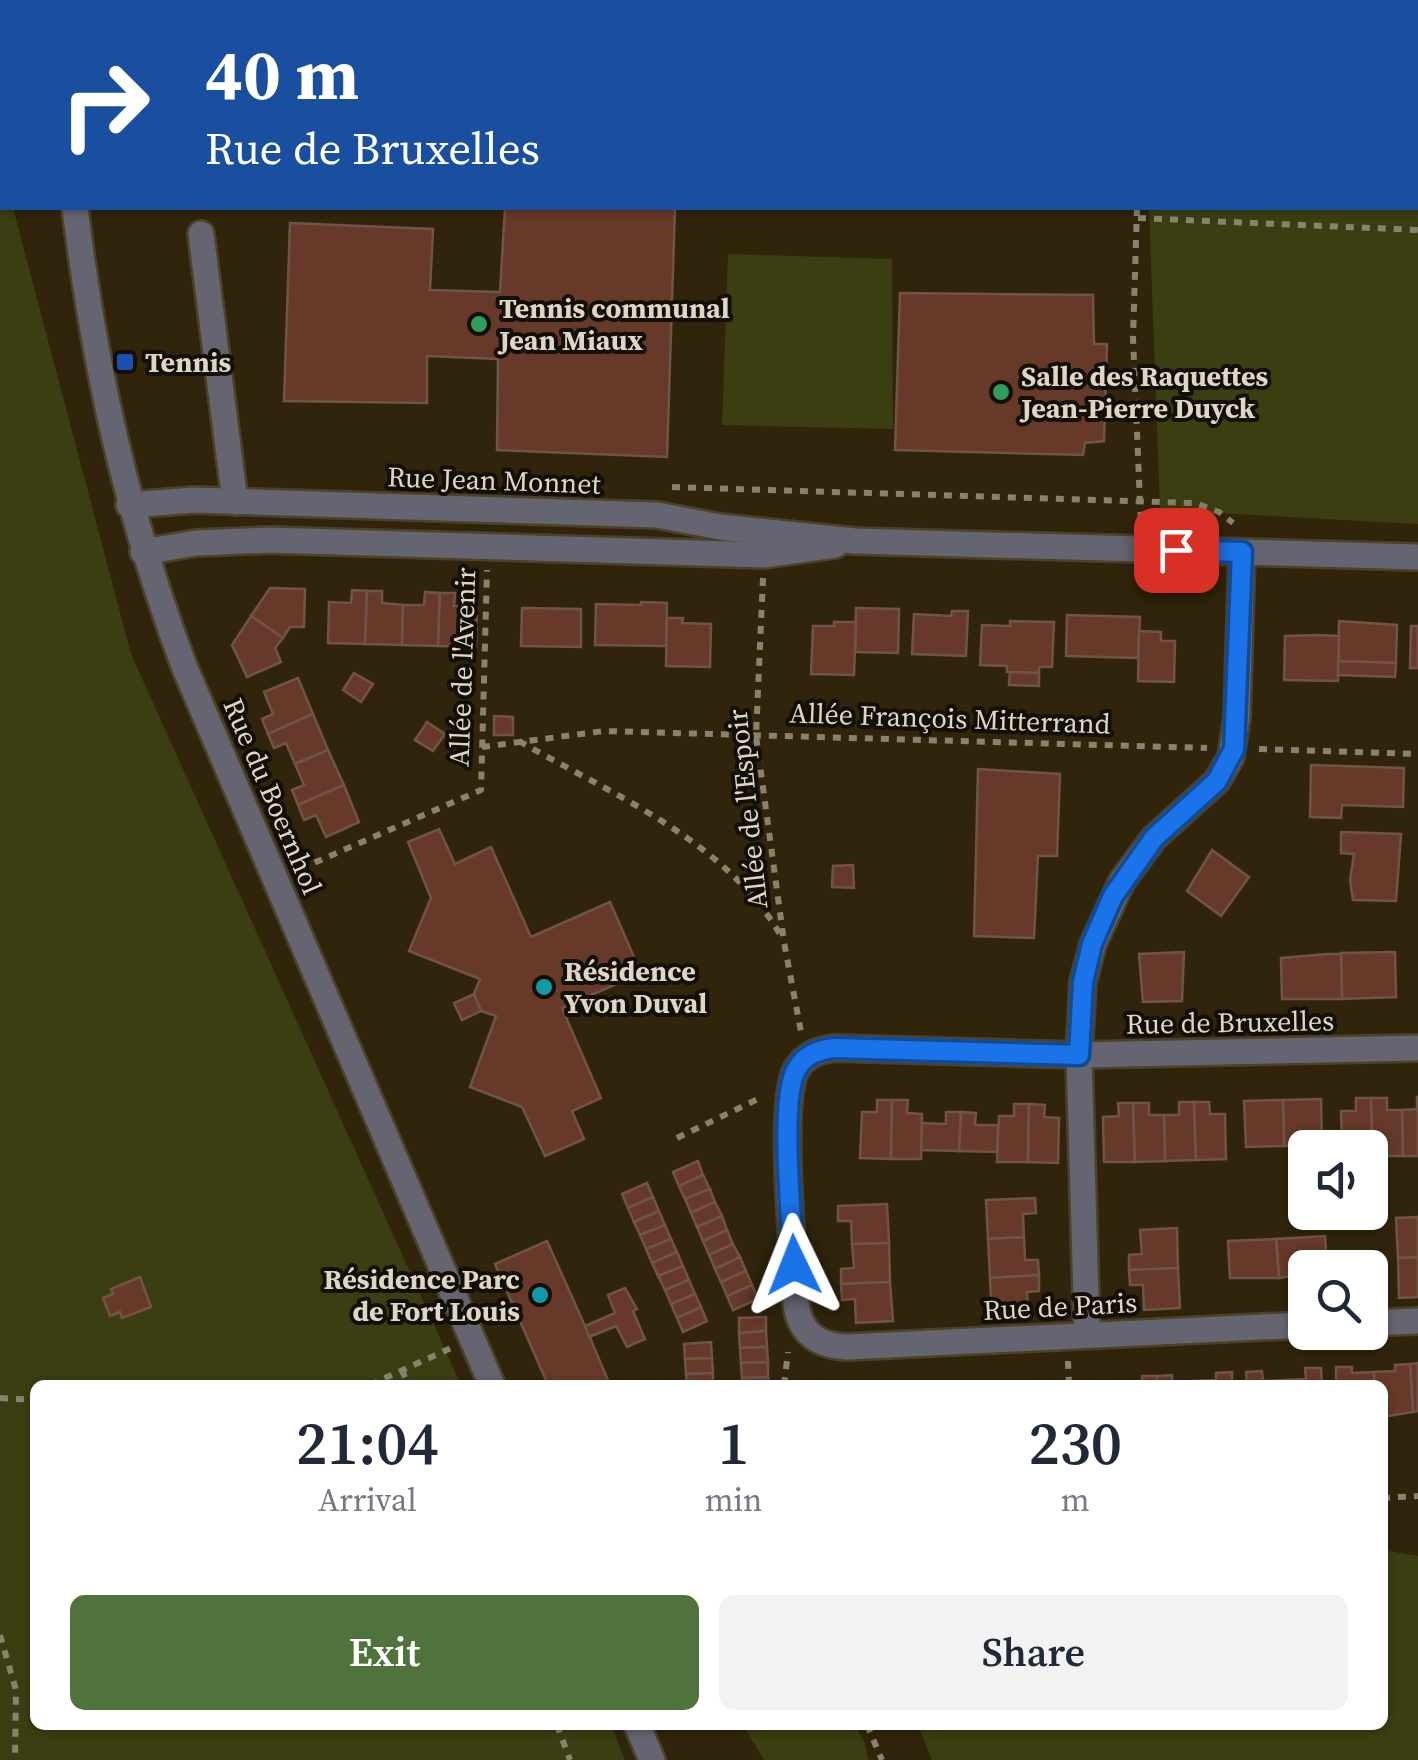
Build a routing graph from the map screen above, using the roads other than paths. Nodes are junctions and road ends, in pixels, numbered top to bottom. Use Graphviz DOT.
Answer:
graph roads {
  1 [pos="75,210"];
  2 [pos="200,234"];
  3 [pos="235,502"];
  4 [pos="129,505"];
  5 [pos="855,541"];
  6 [pos="144,552"];
  7 [pos="1242,552"];
  8 [pos="1418,557"];
  9 [pos="1418,1048"];
  10 [pos="1079,1055"];
  11 [pos="1418,1321"];
  12 [pos="1388,1322"];
  13 [pos="1288,1326"];
  14 [pos="1087,1333"];
  15 [pos="818,1342"];
  16 [pos="490,1380"];
  17 [pos="639,1730"];
  18 [pos="652,1760"];
  1 -- 4 [label="street, Rue du Boernhol"];
  2 -- 3 [label="street"];
  3 -- 4 [label="street, Rue Jean Monnet"];
  3 -- 5 [label="street, Rue Jean Monnet"];
  4 -- 6 [label="street, Rue du Boernhol"];
  5 -- 6 [label="street, Rue Jean Monnet"];
  5 -- 7 [label="street, Rue Jean Monnet"];
  6 -- 16 [label="street, Rue du Boernhol"];
  7 -- 8 [label="street, Rue Jean Monnet"];
  7 -- 10 [label="street"];
  9 -- 10 [label="street, Rue de Bruxelles"];
  10 -- 14 [label="street"];
  10 -- 15 [label="street, Rue de Bruxelles"];
  11 -- 12 [label="street"];
  13 -- 14 [label="street, Rue de Paris"];
  14 -- 15 [label="street, Rue de Paris"];
  17 -- 18 [label="street"];
}
